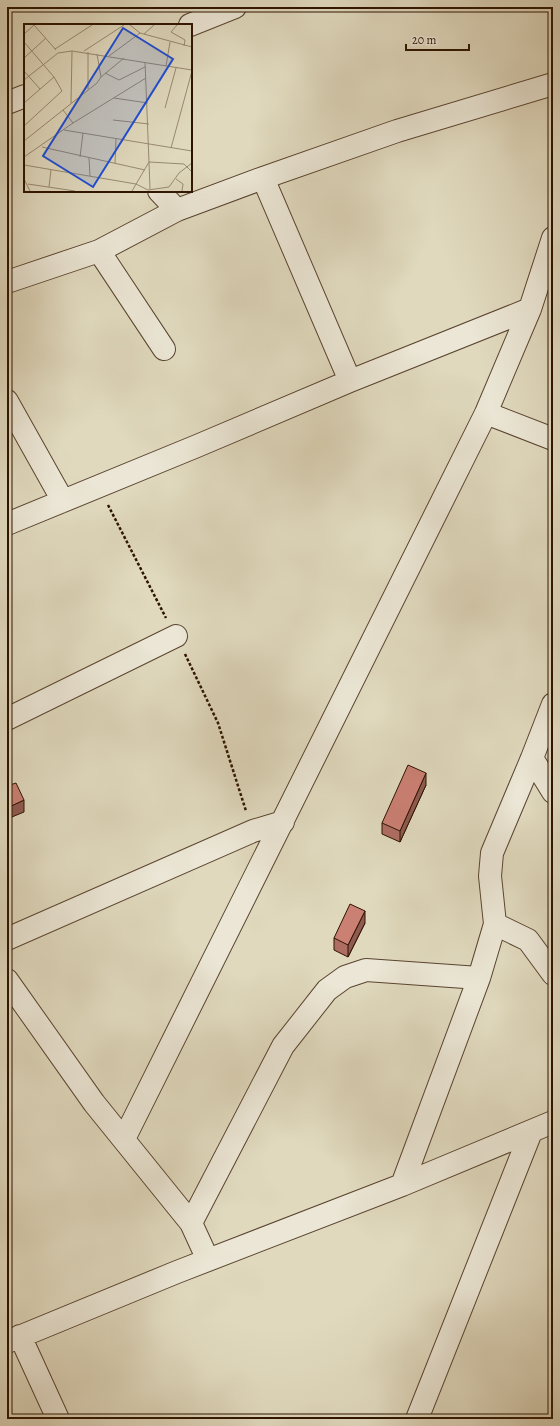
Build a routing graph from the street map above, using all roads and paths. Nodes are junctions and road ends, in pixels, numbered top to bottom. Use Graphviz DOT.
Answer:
graph roads {
  1 [pos="235,7"];
  2 [pos="192,24"];
  3 [pos="553,84"];
  4 [pos="24,96"];
  5 [pos="7,104"];
  6 [pos="264,178"];
  7 [pos="161,192"];
  8 [pos="177,210"];
  9 [pos="553,238"];
  10 [pos="99,251"];
  11 [pos="7,282"];
  12 [pos="530,308"];
  13 [pos="164,348"];
  14 [pos="350,381"];
  15 [pos="7,402"];
  16 [pos="486,412"];
  17 [pos="553,439"];
  18 [pos="63,501"];
  19 [pos="7,524"];
  20 [pos="176,636"];
  21 [pos="553,704"];
  22 [pos="7,719"];
  23 [pos="532,758"];
  24 [pos="553,792"];
  25 [pos="283,822"];
  26 [pos="494,924"];
  27 [pos="7,939"];
  28 [pos="553,974"];
  29 [pos="479,978"];
  30 [pos="7,980"];
  31 [pos="553,1122"];
  32 [pos="531,1132"];
  33 [pos="124,1139"];
  34 [pos="402,1185"];
  35 [pos="191,1223"];
  36 [pos="208,1260"];
  37 [pos="13,1339"];
  38 [pos="58,1419"];
  39 [pos="417,1419"];
  1 -- 2 [label="street"];
  3 -- 6 [label="street"];
  4 -- 5 [label="street"];
  6 -- 8 [label="street"];
  6 -- 14 [label="street"];
  7 -- 8 [label="street"];
  8 -- 10 [label="street"];
  9 -- 12 [label="street"];
  10 -- 11 [label="street"];
  10 -- 13 [label="street"];
  12 -- 14 [label="street"];
  12 -- 16 [label="street"];
  14 -- 18 [label="street"];
  15 -- 18 [label="street"];
  16 -- 17 [label="street"];
  16 -- 25 [label="street"];
  18 -- 19 [label="street"];
  20 -- 22 [label="street"];
  21 -- 23 [label="street"];
  23 -- 24 [label="street"];
  23 -- 26 [label="street"];
  25 -- 27 [label="street"];
  25 -- 33 [label="street"];
  26 -- 28 [label="street"];
  26 -- 29 [label="street"];
  29 -- 34 [label="street"];
  29 -- 35 [label="street"];
  30 -- 33 [label="street"];
  31 -- 32 [label="street"];
  32 -- 34 [label="street"];
  32 -- 39 [label="street"];
  33 -- 35 [label="street"];
  34 -- 36 [label="street"];
  35 -- 36 [label="street"];
  36 -- 37 [label="street"];
  37 -- 38 [label="street"];
}
